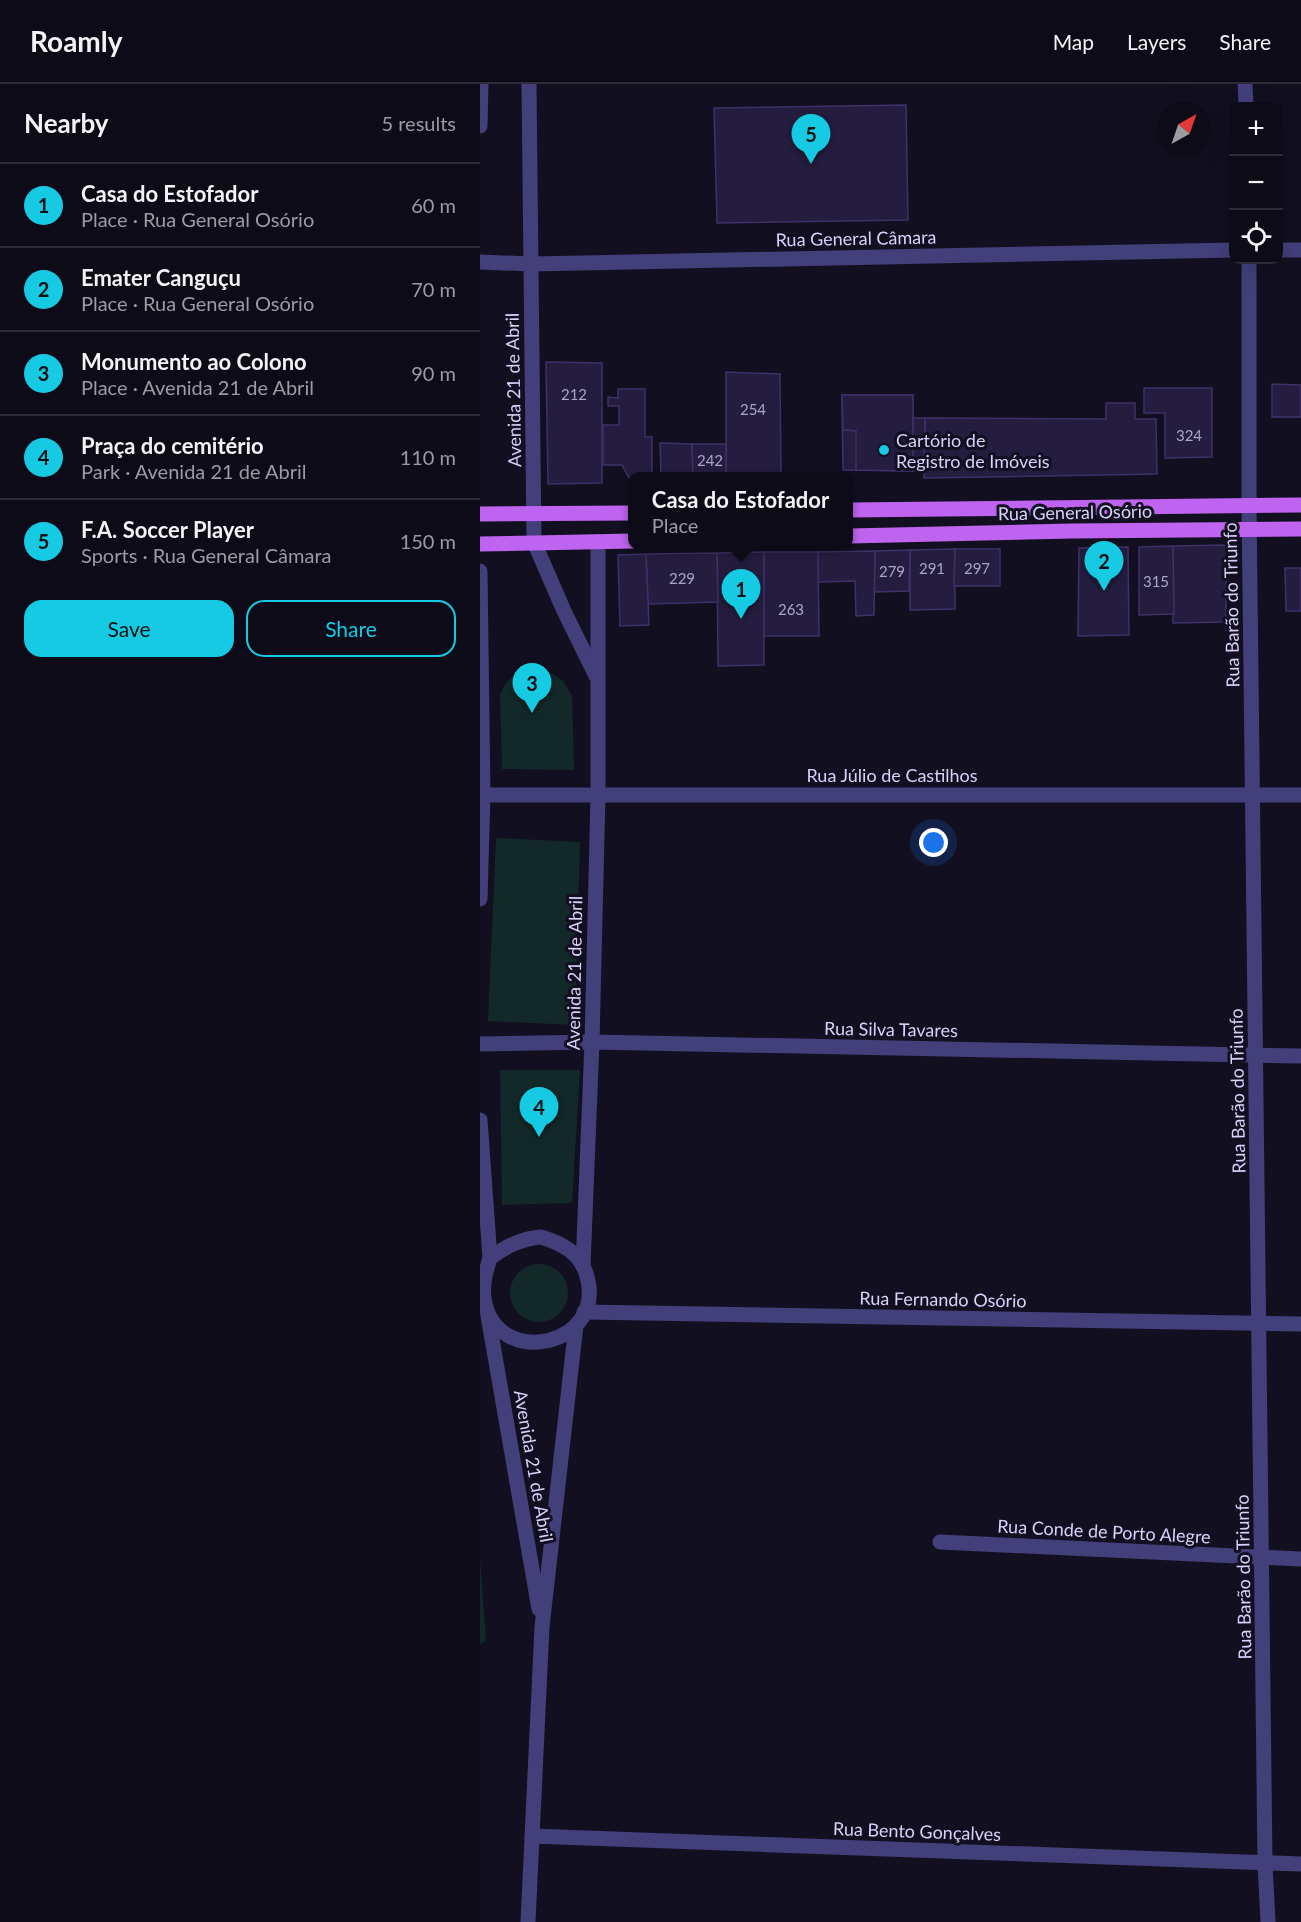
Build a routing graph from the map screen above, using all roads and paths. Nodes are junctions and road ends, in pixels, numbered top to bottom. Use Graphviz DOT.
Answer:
graph roads {
  1 [pos="481,84"];
  2 [pos="529,84"];
  3 [pos="1245,84"];
  4 [pos="1246,102"];
  5 [pos="480,126"];
  6 [pos="1229,250"];
  7 [pos="1283,250"];
  8 [pos="1301,250"];
  9 [pos="480,262"];
  10 [pos="531,264"];
  11 [pos="1249,264"];
  12 [pos="1249,505"];
  13 [pos="1301,505"];
  14 [pos="853,510"];
  15 [pos="628,513"];
  16 [pos="480,514"];
  17 [pos="534,514"];
  18 [pos="1250,529"];
  19 [pos="1301,529"];
  20 [pos="853,536"];
  21 [pos="628,541"];
  22 [pos="534,542"];
  23 [pos="598,542"];
  24 [pos="480,544"];
  25 [pos="480,571"];
  26 [pos="598,681"];
  27 [pos="483,795"];
  28 [pos="598,795"];
  29 [pos="1254,795"];
  30 [pos="1301,795"];
  31 [pos="480,899"];
  32 [pos="592,1042"];
  33 [pos="480,1044"];
  34 [pos="1256,1056"];
  35 [pos="1301,1056"];
  36 [pos="480,1120"];
  37 [pos="583,1266"];
  38 [pos="485,1268"];
  39 [pos="487,1311"];
  40 [pos="580,1319"];
  41 [pos="1259,1324"];
  42 [pos="1301,1324"];
  43 [pos="940,1542"];
  44 [pos="1262,1558"];
  45 [pos="1301,1559"];
  46 [pos="542,1627"];
  47 [pos="532,1836"];
  48 [pos="1265,1863"];
  49 [pos="1301,1864"];
  50 [pos="528,1922"];
  51 [pos="1268,1922"];
  1 -- 5 [label="street"];
  2 -- 10 [label="street, Avenida 21 de Abril"];
  3 -- 4 [label="street"];
  6 -- 10 [label="street, Rua General Câmara"];
  7 -- 8 [label="street"];
  9 -- 10 [label="street, Rua General Câmara"];
  10 -- 17 [label="street, Avenida 21 de Abril"];
  11 -- 12 [label="street, Rua Barão do Triunfo"];
  12 -- 13 [label="main road, Rua General Osório"];
  12 -- 14 [label="main road, Rua General Osório"];
  12 -- 18 [label="street, Rua Barão do Triunfo"];
  15 -- 17 [label="main road"];
  16 -- 17 [label="main road"];
  17 -- 22 [label="street, Avenida 21 de Abril"];
  18 -- 19 [label="main road, Rua General Osório"];
  18 -- 20 [label="main road, Rua General Osório"];
  18 -- 29 [label="street, Rua Barão do Triunfo"];
  21 -- 23 [label="main road"];
  22 -- 23 [label="main road"];
  22 -- 24 [label="main road"];
  22 -- 26 [label="street, Avenida 21 de Abril"];
  23 -- 26 [label="street, Avenida 21 de Abril"];
  25 -- 27 [label="street"];
  26 -- 28 [label="street, Avenida 21 de Abril"];
  27 -- 28 [label="street, Rua Júlio de Castilhos"];
  27 -- 31 [label="street"];
  28 -- 29 [label="street, Rua Júlio de Castilhos"];
  28 -- 32 [label="street, Avenida 21 de Abril"];
  29 -- 30 [label="street, Rua Júlio de Castilhos"];
  29 -- 34 [label="street, Rua Barão do Triunfo"];
  32 -- 33 [label="street, Rua Silva Tavares"];
  32 -- 34 [label="street, Rua Silva Tavares"];
  32 -- 37 [label="street, Avenida 21 de Abril"];
  34 -- 35 [label="street, Rua Silva Tavares"];
  34 -- 41 [label="street, Rua Barão do Triunfo"];
  36 -- 38 [label="street"];
  37 -- 38 [label="street"];
  37 -- 40 [label="street"];
  38 -- 39 [label="street"];
  39 -- 40 [label="street"];
  39 -- 46 [label="street, Avenida 21 de Abril"];
  40 -- 41 [label="street, Rua Fernando Osório"];
  40 -- 46 [label="street, Avenida 21 de Abril"];
  41 -- 42 [label="street, Rua Fernando Osório"];
  41 -- 44 [label="street, Rua Barão do Triunfo"];
  43 -- 44 [label="street, Rua Conde de Porto Alegre"];
  44 -- 45 [label="street, Rua Conde de Porto Alegre"];
  44 -- 48 [label="street, Rua Barão do Triunfo"];
  46 -- 47 [label="street, Avenida 21 de Abril"];
  47 -- 48 [label="street, Rua Bento Gonçalves"];
  47 -- 50 [label="street, Avenida 21 de Abril"];
  48 -- 49 [label="street, Rua Bento Gonçalves"];
  48 -- 51 [label="street, Rua Barão do Triunfo"];
}
